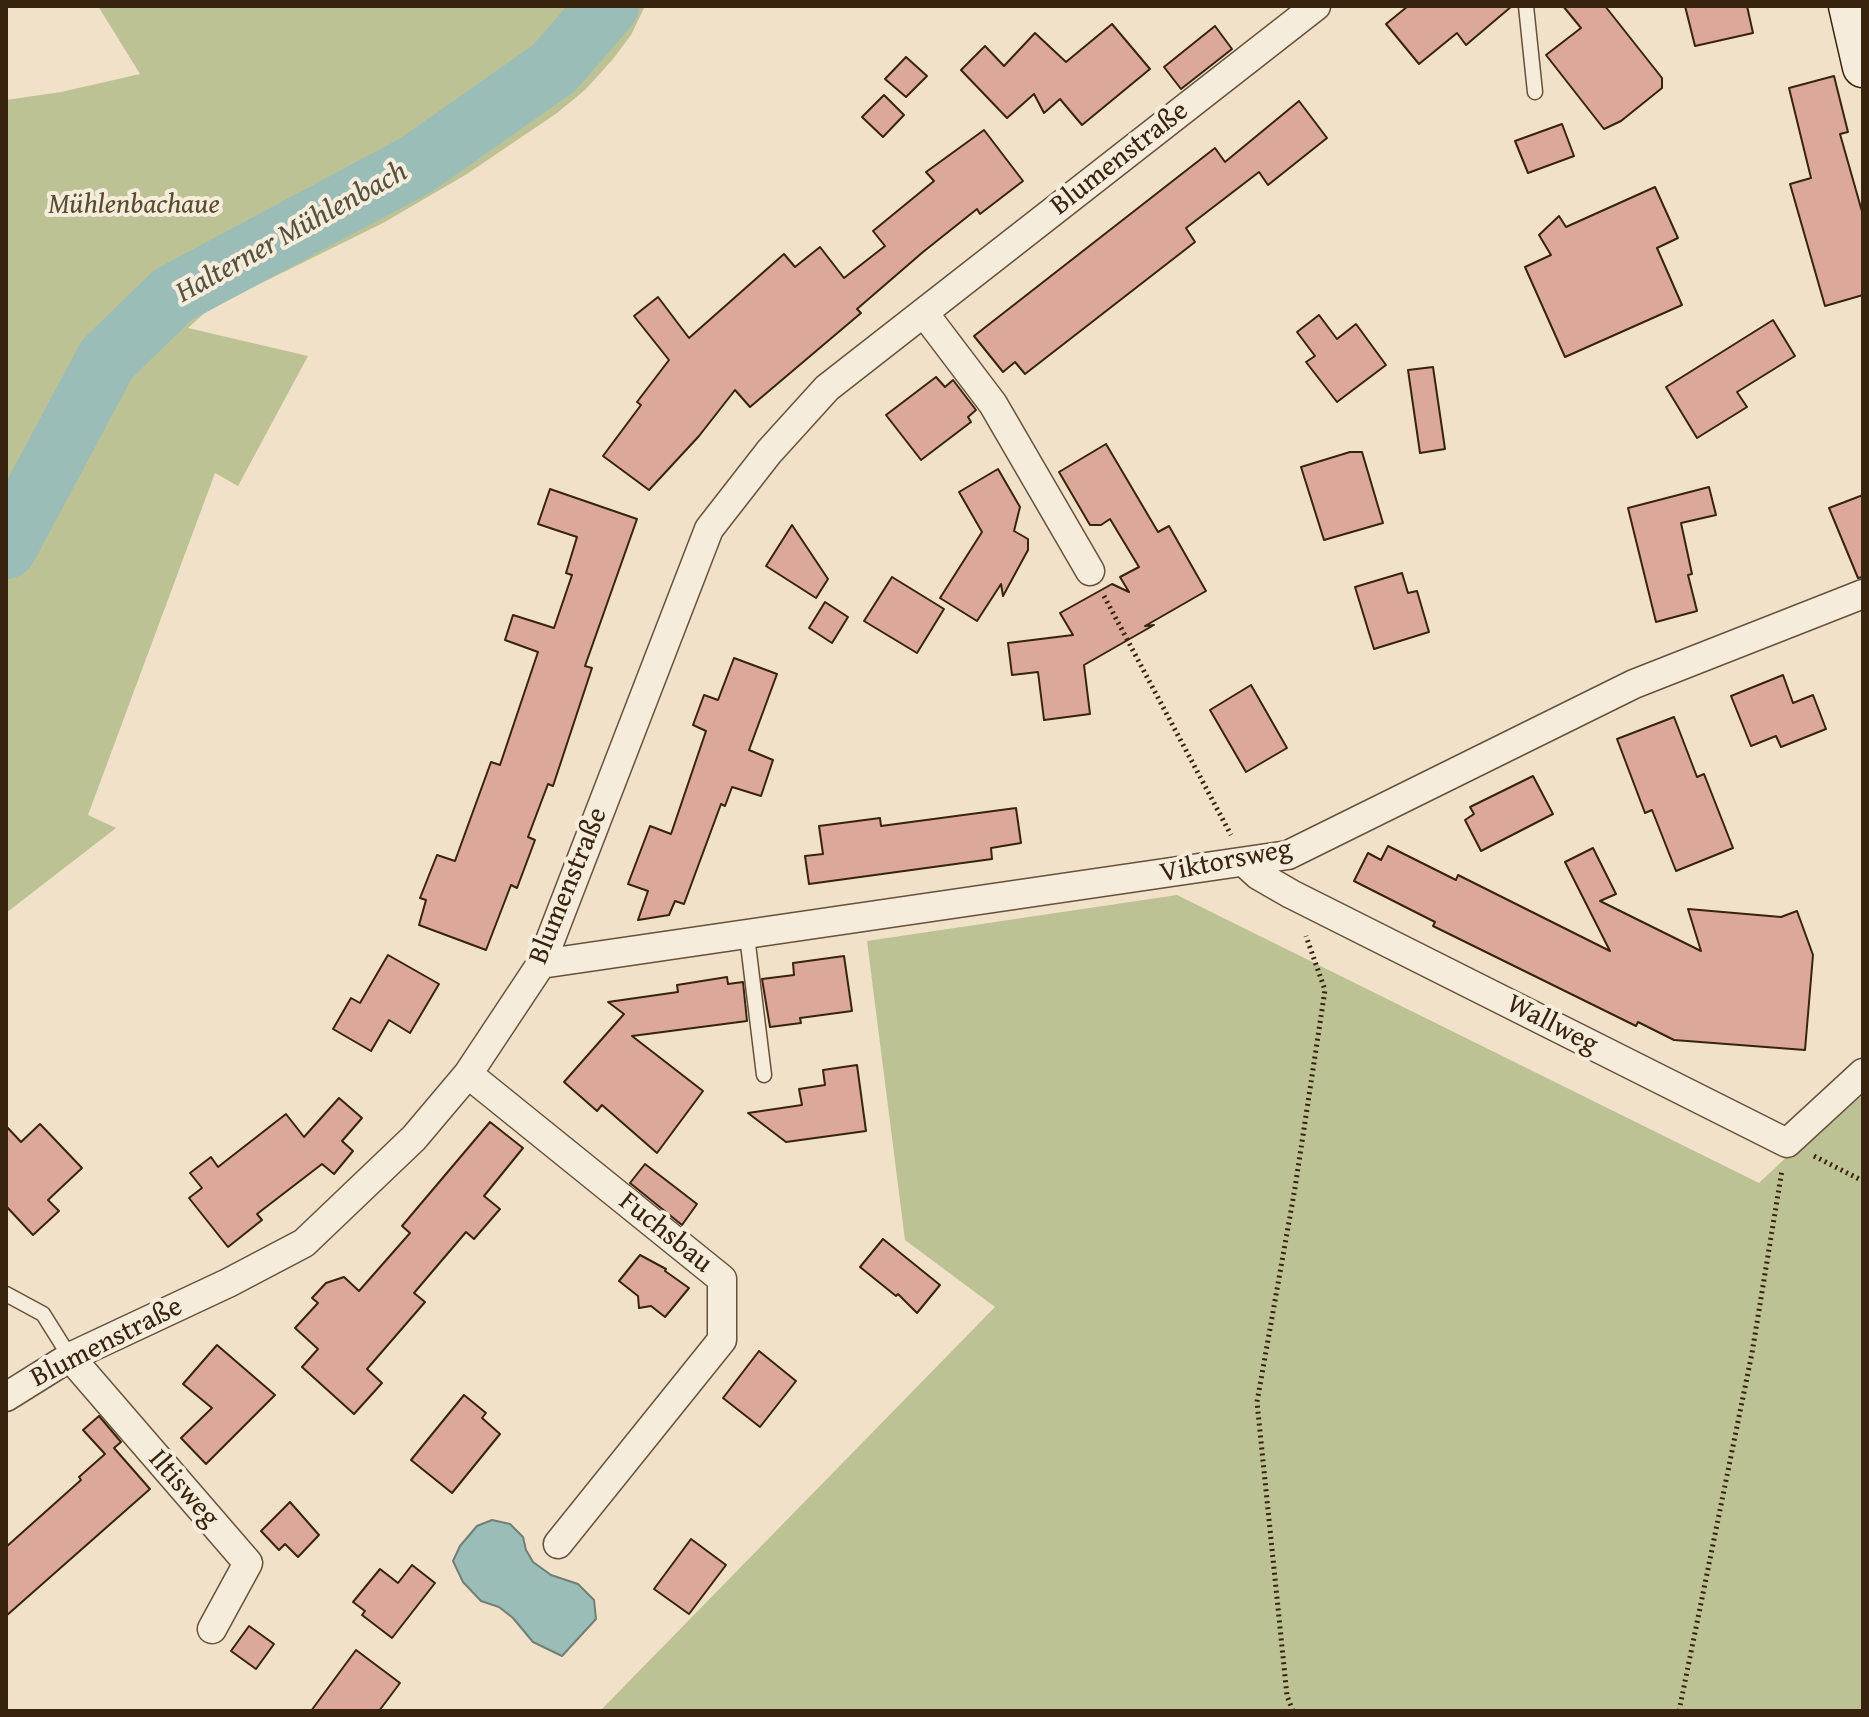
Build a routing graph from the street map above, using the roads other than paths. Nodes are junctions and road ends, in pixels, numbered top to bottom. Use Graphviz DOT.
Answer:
graph roads {
  1 [pos="1316,6"];
  2 [pos="1526,6"];
  3 [pos="1849,6"];
  4 [pos="1863,67"];
  5 [pos="1535,92"];
  6 [pos="924,313"];
  7 [pos="1090,571"];
  8 [pos="1863,594"];
  9 [pos="1245,863"];
  10 [pos="747,936"];
  11 [pos="541,964"];
  12 [pos="1863,1073"];
  13 [pos="468,1074"];
  14 [pos="764,1075"];
  15 [pos="6,1294"];
  16 [pos="70,1357"];
  17 [pos="6,1397"];
  18 [pos="558,1544"];
  19 [pos="212,1629"];
  1 -- 6 [label="street, Blumenstraße"];
  2 -- 5 [label="lane"];
  3 -- 4 [label="street"];
  6 -- 7 [label="street"];
  6 -- 11 [label="street, Blumenstraße"];
  8 -- 9 [label="street, Viktorsweg"];
  9 -- 10 [label="street, Viktorsweg"];
  9 -- 12 [label="street, Wallweg"];
  10 -- 11 [label="street, Viktorsweg"];
  10 -- 14 [label="lane"];
  11 -- 13 [label="street, Blumenstraße"];
  13 -- 16 [label="street, Blumenstraße"];
  13 -- 18 [label="street, Fuchsbau"];
  15 -- 16 [label="lane"];
  16 -- 17 [label="street, Blumenstraße"];
  16 -- 19 [label="street, Iltisweg"];
}
